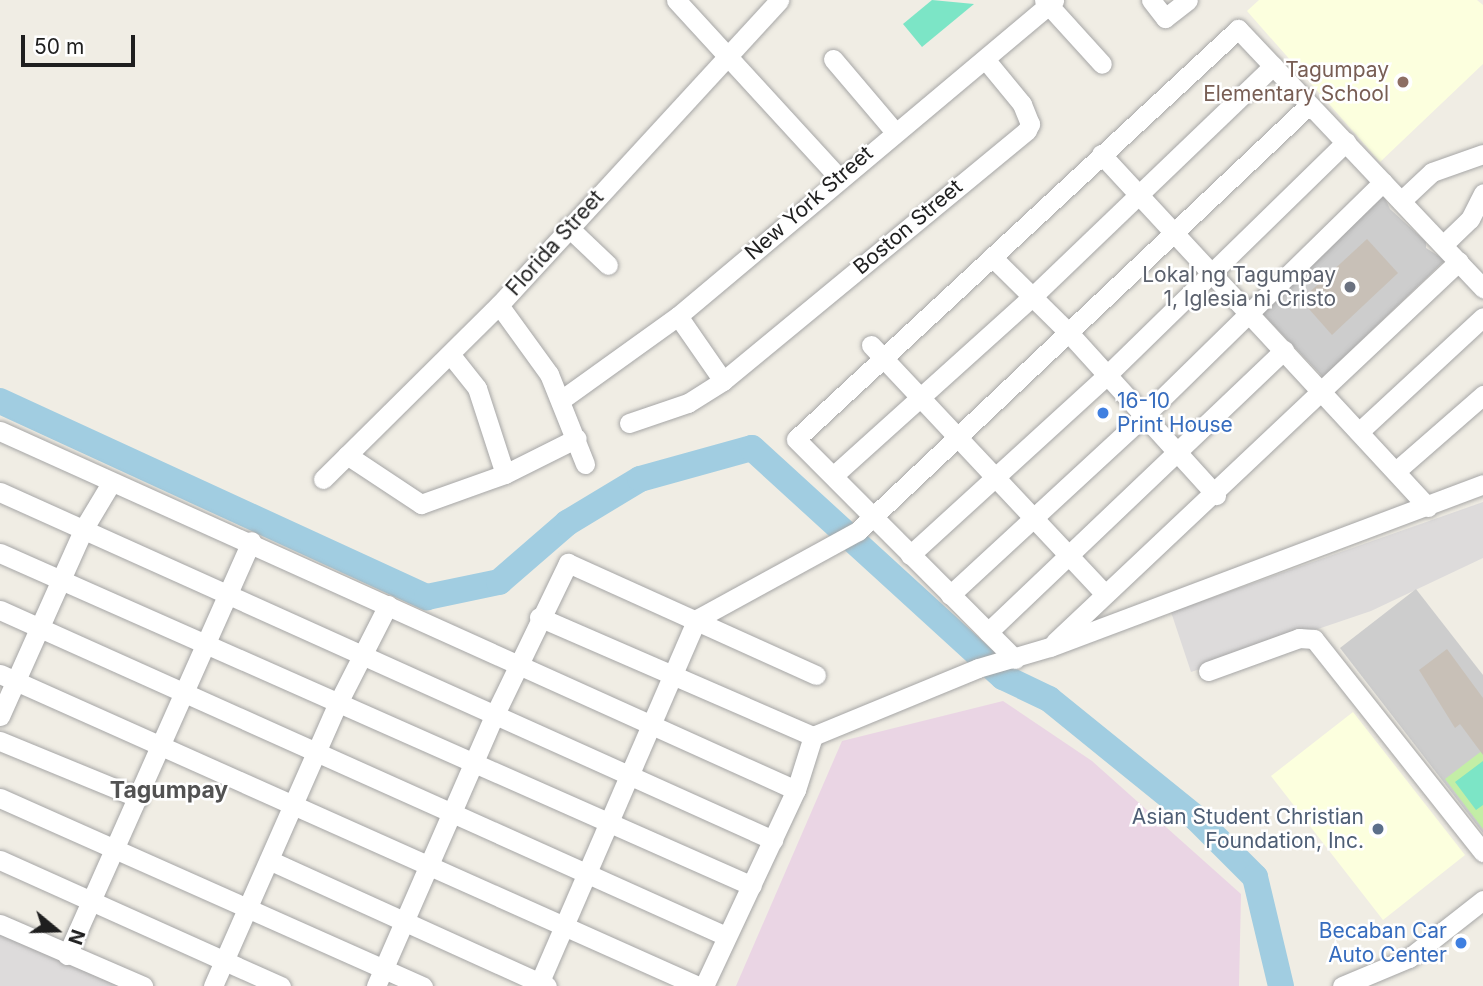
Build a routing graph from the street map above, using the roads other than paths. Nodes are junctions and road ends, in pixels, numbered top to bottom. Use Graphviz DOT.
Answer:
graph roads {
  1 [pos="676,0"];
  2 [pos="779,0"];
  3 [pos="1151,0"];
  4 [pos="1188,0"];
  5 [pos="1049,1"];
  6 [pos="727,57"];
  7 [pos="833,59"];
  8 [pos="985,59"];
  9 [pos="1102,64"];
  10 [pos="1273,66"];
  11 [pos="1309,105"];
  12 [pos="894,131"];
  13 [pos="1346,142"];
  14 [pos="1101,154"];
  15 [pos="1480,162"];
  16 [pos="838,177"];
  17 [pos="1382,182"];
  18 [pos="1137,193"];
  19 [pos="1483,193"];
  20 [pos="1401,201"];
  21 [pos="568,227"];
  22 [pos="1173,232"];
  23 [pos="1444,244"];
  24 [pos="992,257"];
  25 [pos="1459,261"];
  26 [pos="608,265"];
  27 [pos="1212,273"];
  28 [pos="1483,288"];
  29 [pos="1032,297"];
  30 [pos="499,305"];
  31 [pos="1250,313"];
  32 [pos="678,316"];
  33 [pos="1483,317"];
  34 [pos="1069,333"];
  35 [pos="1284,350"];
  36 [pos="877,352"];
  37 [pos="450,354"];
  38 [pos="1107,375"];
  39 [pos="723,381"];
  40 [pos="1320,389"];
  41 [pos="1483,395"];
  42 [pos="919,396"];
  43 [pos="561,400"];
  44 [pos="1145,415"];
  45 [pos="629,423"];
  46 [pos="1361,430"];
  47 [pos="0,431"];
  48 [pos="577,438"];
  49 [pos="959,439"];
  50 [pos="1177,454"];
  51 [pos="346,455"];
  52 [pos="585,464"];
  53 [pos="1396,471"];
  54 [pos="505,474"];
  55 [pos="994,474"];
  56 [pos="833,476"];
  57 [pos="323,479"];
  58 [pos="111,483"];
  59 [pos="1483,484"];
  60 [pos="0,492"];
  61 [pos="1216,495"];
  62 [pos="1428,507"];
  63 [pos="1034,516"];
  64 [pos="84,528"];
  65 [pos="858,530"];
  66 [pos="251,541"];
  67 [pos="0,553"];
  68 [pos="910,555"];
  69 [pos="1072,557"];
  70 [pos="63,581"];
  71 [pos="225,589"];
  72 [pos="1104,593"];
  73 [pos="950,594"];
  74 [pos="388,605"];
  75 [pos="0,610"];
  76 [pos="539,617"];
  77 [pos="697,619"];
  78 [pos="40,627"];
  79 [pos="988,632"];
  80 [pos="203,643"];
  81 [pos="1050,647"];
  82 [pos="362,653"];
  83 [pos="1006,661"];
  84 [pos="523,664"];
  85 [pos="1208,671"];
  86 [pos="673,673"];
  87 [pos="816,675"];
  88 [pos="8,678"];
  89 [pos="180,693"];
  90 [pos="338,703"];
  91 [pos="495,714"];
  92 [pos="0,716"];
  93 [pos="654,724"];
  94 [pos="813,736"];
  95 [pos="0,741"];
  96 [pos="160,745"];
  97 [pos="317,753"];
  98 [pos="476,762"];
  99 [pos="632,776"];
  100 [pos="796,790"];
  101 [pos="0,798"];
  102 [pos="139,798"];
  103 [pos="292,807"];
  104 [pos="452,813"];
  105 [pos="612,822"];
  106 [pos="773,840"];
  107 [pos="117,849"];
  108 [pos="1483,852"];
  109 [pos="0,860"];
  110 [pos="269,860"];
  111 [pos="428,866"];
  112 [pos="590,875"];
  113 [pos="752,886"];
  114 [pos="90,899"];
  115 [pos="1483,900"];
  116 [pos="245,908"];
  117 [pos="404,921"];
  118 [pos="0,924"];
  119 [pos="566,928"];
  120 [pos="726,936"];
  121 [pos="67,955"];
  122 [pos="223,960"];
  123 [pos="380,977"];
  124 [pos="542,985"];
  125 [pos="143,986"];
  126 [pos="213,986"];
  127 [pos="281,986"];
  128 [pos="424,986"];
  129 [pos="698,986"];
  130 [pos="704,986"];
  131 [pos="1342,986"];
  1 -- 6 [label="street"];
  2 -- 6 [label="street, Florida Street"];
  3 -- 4 [label="street"];
  5 -- 8 [label="street, New York Street"];
  5 -- 9 [label="street"];
  6 -- 16 [label="street"];
  6 -- 21 [label="street, Florida Street"];
  7 -- 12 [label="street"];
  8 -- 12 [label="street, New York Street"];
  8 -- 39 [label="street, Boston Street"];
  10 -- 11 [label="street"];
  10 -- 14 [label="street"];
  10 -- 18 [label="street"];
  11 -- 13 [label="street"];
  11 -- 22 [label="street"];
  12 -- 16 [label="street, New York Street"];
  13 -- 17 [label="street"];
  13 -- 27 [label="street"];
  14 -- 18 [label="street"];
  14 -- 24 [label="street"];
  15 -- 20 [label="street"];
  16 -- 32 [label="street, New York Street"];
  17 -- 20 [label="street"];
  17 -- 31 [label="street"];
  18 -- 22 [label="street"];
  18 -- 29 [label="street"];
  19 -- 23 [label="street"];
  20 -- 23 [label="street"];
  21 -- 26 [label="street"];
  21 -- 30 [label="street, Florida Street"];
  22 -- 27 [label="street"];
  22 -- 34 [label="street"];
  23 -- 25 [label="street"];
  24 -- 29 [label="street"];
  24 -- 36 [label="street"];
  25 -- 28 [label="street"];
  25 -- 40 [label="street"];
  27 -- 31 [label="street"];
  27 -- 38 [label="street"];
  29 -- 34 [label="street"];
  29 -- 42 [label="street"];
  30 -- 37 [label="street, Florida Street"];
  30 -- 43 [label="street"];
  31 -- 35 [label="street"];
  31 -- 44 [label="street"];
  32 -- 39 [label="street"];
  32 -- 43 [label="street, New York Street"];
  33 -- 46 [label="street"];
  34 -- 38 [label="street"];
  34 -- 49 [label="street"];
  35 -- 40 [label="street"];
  35 -- 50 [label="street"];
  36 -- 42 [label="street"];
  36 -- 56 [label="street"];
  37 -- 51 [label="street, Florida Street"];
  37 -- 54 [label="street"];
  38 -- 44 [label="street"];
  38 -- 55 [label="street"];
  39 -- 45 [label="street, Boston Street"];
  40 -- 46 [label="street"];
  40 -- 61 [label="street"];
  41 -- 53 [label="street"];
  42 -- 49 [label="street"];
  42 -- 56 [label="street"];
  43 -- 48 [label="street"];
  44 -- 50 [label="street"];
  44 -- 63 [label="street"];
  46 -- 53 [label="street"];
  47 -- 58 [label="street"];
  48 -- 52 [label="street"];
  48 -- 54 [label="street"];
  49 -- 55 [label="street"];
  49 -- 65 [label="street"];
  50 -- 61 [label="street"];
  50 -- 69 [label="street"];
  51 -- 54 [label="street"];
  51 -- 57 [label="street, Florida Street"];
  53 -- 62 [label="street"];
  55 -- 63 [label="street"];
  55 -- 68 [label="street"];
  56 -- 65 [label="street"];
  58 -- 64 [label="street"];
  58 -- 66 [label="street"];
  59 -- 62 [label="street"];
  60 -- 64 [label="street"];
  61 -- 72 [label="street"];
  62 -- 81 [label="street"];
  63 -- 69 [label="street"];
  63 -- 73 [label="street"];
  64 -- 70 [label="street"];
  64 -- 71 [label="street"];
  65 -- 68 [label="street"];
  65 -- 77 [label="street"];
  66 -- 71 [label="street"];
  66 -- 74 [label="street"];
  67 -- 70 [label="street"];
  68 -- 73 [label="street"];
  69 -- 72 [label="street"];
  69 -- 79 [label="street"];
  70 -- 78 [label="street"];
  70 -- 80 [label="street"];
  71 -- 80 [label="street"];
  71 -- 82 [label="street"];
  72 -- 81 [label="street"];
  73 -- 79 [label="street"];
  74 -- 82 [label="street"];
  74 -- 84 [label="street"];
  75 -- 78 [label="street"];
  76 -- 77 [label="street"];
  76 -- 84 [label="street"];
  76 -- 86 [label="street"];
  77 -- 86 [label="street"];
  77 -- 87 [label="street"];
  78 -- 88 [label="street"];
  78 -- 89 [label="street"];
  79 -- 83 [label="street"];
  80 -- 89 [label="street"];
  80 -- 90 [label="street"];
  81 -- 83 [label="street"];
  82 -- 90 [label="street"];
  82 -- 91 [label="street"];
  83 -- 94 [label="street"];
  84 -- 91 [label="street"];
  84 -- 93 [label="street"];
  85 -- 108 [label="street"];
  86 -- 93 [label="street"];
  86 -- 94 [label="street"];
  88 -- 92 [label="street"];
  88 -- 96 [label="street"];
  89 -- 96 [label="street"];
  89 -- 97 [label="street"];
  90 -- 97 [label="street"];
  90 -- 98 [label="street"];
  91 -- 98 [label="street"];
  91 -- 99 [label="street"];
  93 -- 99 [label="street"];
  93 -- 100 [label="street"];
  94 -- 100 [label="street"];
  95 -- 102 [label="street"];
  96 -- 102 [label="street"];
  96 -- 103 [label="street"];
  97 -- 103 [label="street"];
  97 -- 104 [label="street"];
  98 -- 104 [label="street"];
  98 -- 105 [label="street"];
  99 -- 105 [label="street"];
  99 -- 106 [label="street"];
  100 -- 106 [label="street"];
  101 -- 107 [label="street"];
  102 -- 107 [label="street"];
  103 -- 110 [label="street"];
  103 -- 111 [label="street"];
  104 -- 111 [label="street"];
  104 -- 112 [label="street"];
  105 -- 112 [label="street"];
  105 -- 113 [label="street"];
  106 -- 113 [label="street"];
  107 -- 114 [label="street"];
  107 -- 116 [label="street"];
  109 -- 114 [label="street"];
  110 -- 116 [label="street"];
  110 -- 117 [label="street"];
  111 -- 117 [label="street"];
  111 -- 119 [label="street"];
  112 -- 119 [label="street"];
  112 -- 120 [label="street"];
  113 -- 120 [label="street"];
  114 -- 121 [label="street"];
  114 -- 122 [label="street"];
  115 -- 131 [label="street"];
  116 -- 122 [label="street"];
  116 -- 123 [label="street"];
  117 -- 123 [label="street"];
  117 -- 124 [label="street"];
  118 -- 121 [label="street"];
  119 -- 124 [label="street"];
  119 -- 129 [label="street"];
  120 -- 130 [label="street"];
  121 -- 125 [label="street"];
  122 -- 126 [label="street"];
  122 -- 127 [label="street"];
  123 -- 128 [label="street"];
}
